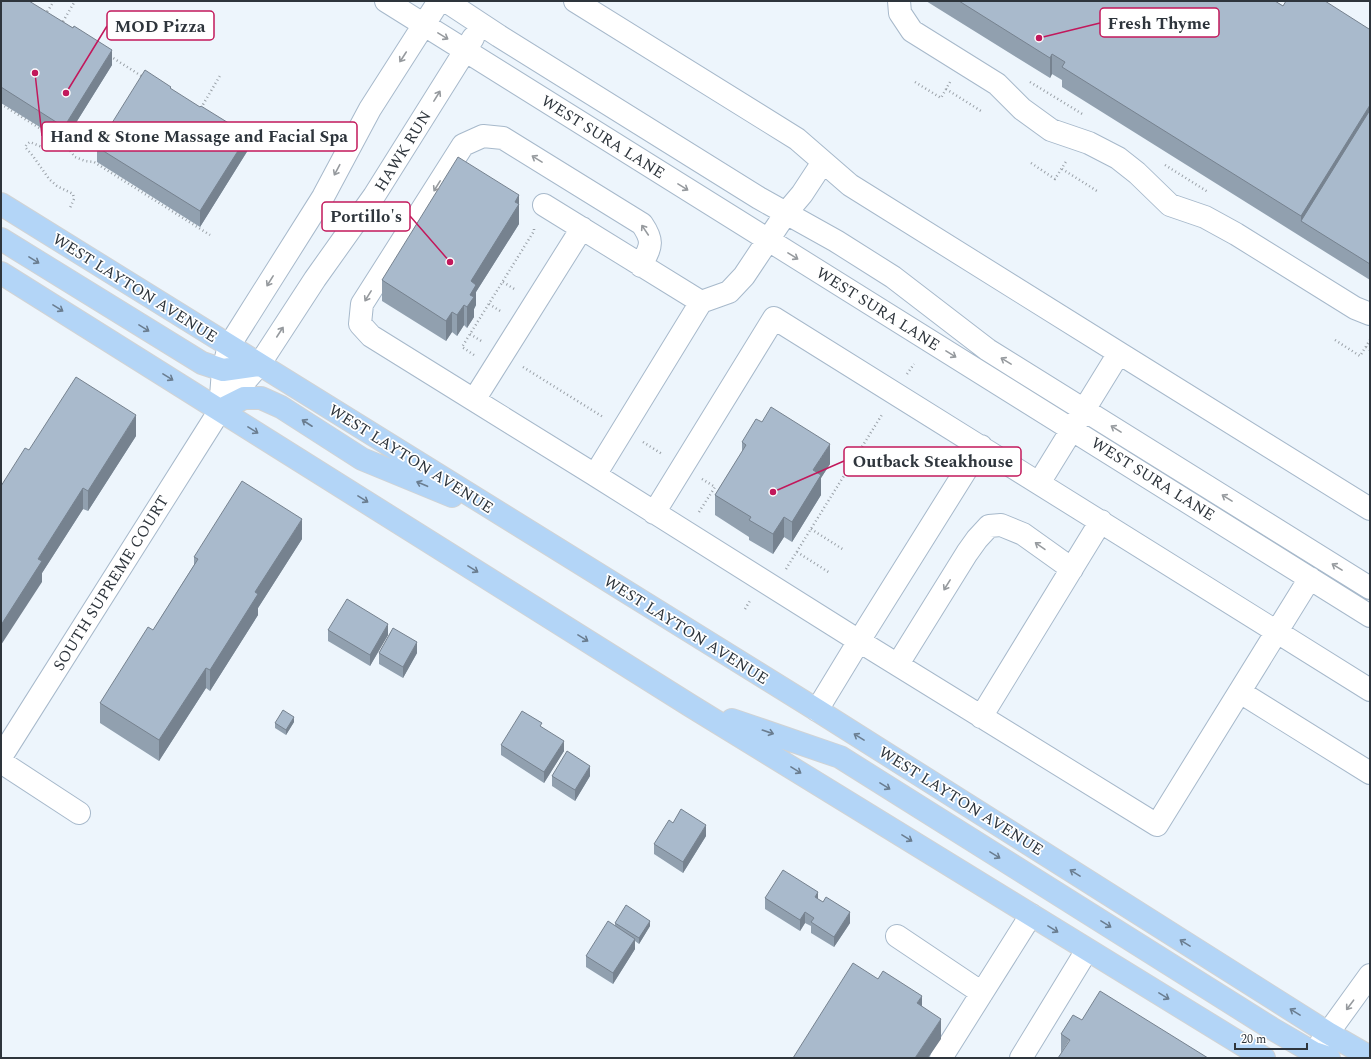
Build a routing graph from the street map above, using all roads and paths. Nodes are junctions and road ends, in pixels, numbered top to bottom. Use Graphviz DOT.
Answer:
graph roads {
  1 [pos="54,1"];
  2 [pos="75,1"];
  3 [pos="386,1"];
  4 [pos="439,1"];
  5 [pos="446,1"];
  6 [pos="474,1"];
  7 [pos="575,1"];
  8 [pos="899,1"];
  9 [pos="39,12"];
  10 [pos="45,16"];
  11 [pos="50,19"];
  12 [pos="55,22"];
  13 [pos="481,24"];
  14 [pos="60,25"];
  15 [pos="424,25"];
  16 [pos="67,29"];
  17 [pos="465,50"];
  18 [pos="106,53"];
  19 [pos="221,74"];
  20 [pos="146,78"];
  21 [pos="952,80"];
  22 [pos="915,82"];
  23 [pos="946,89"];
  24 [pos="1,104"];
  25 [pos="199,111"];
  26 [pos="981,111"];
  27 [pos="65,144"];
  28 [pos="1070,155"];
  29 [pos="823,162"];
  30 [pos="1031,163"];
  31 [pos="1062,169"];
  32 [pos="1097,191"];
  33 [pos="1,204"];
  34 [pos="544,205"];
  35 [pos="70,208"];
  36 [pos="786,213"];
  37 [pos="582,228"];
  38 [pos="210,235"];
  39 [pos="1,239"];
  40 [pos="768,241"];
  41 [pos="641,266"];
  42 [pos="1,273"];
  43 [pos="701,302"];
  44 [pos="1370,314"];
  45 [pos="470,334"];
  46 [pos="1335,340"];
  47 [pos="1370,340"];
  48 [pos="486,344"];
  49 [pos="229,346"];
  50 [pos="462,347"];
  51 [pos="1366,347"];
  52 [pos="1370,350"];
  53 [pos="1120,353"];
  54 [pos="259,365"];
  55 [pos="223,370"];
  56 [pos="474,400"];
  57 [pos="1084,409"];
  58 [pos="220,410"];
  59 [pos="1072,429"];
  60 [pos="981,446"];
  61 [pos="851,464"];
  62 [pos="595,475"];
  63 [pos="1039,483"];
  64 [pos="715,487"];
  65 [pos="1370,510"];
  66 [pos="654,512"];
  67 [pos="696,518"];
  68 [pos="509,520"];
  69 [pos="1101,521"];
  70 [pos="811,529"];
  71 [pos="844,550"];
  72 [pos="797,552"];
  73 [pos="1072,569"];
  74 [pos="784,572"];
  75 [pos="830,573"];
  76 [pos="1310,578"];
  77 [pos="1370,588"];
  78 [pos="1370,616"];
  79 [pos="1277,632"];
  80 [pos="859,641"];
  81 [pos="898,664"];
  82 [pos="1370,690"];
  83 [pos="1240,692"];
  84 [pos="691,706"];
  85 [pos="817,710"];
  86 [pos="981,717"];
  87 [pos="1,757"];
  88 [pos="1,762"];
  89 [pos="1370,773"];
  90 [pos="79,813"];
  91 [pos="1031,915"];
  92 [pos="897,936"];
  93 [pos="1087,950"];
  94 [pos="1370,975"];
  95 [pos="982,992"];
  96 [pos="1328,1033"];
  97 [pos="1317,1056"];
  98 [pos="1370,1057"];
  99 [pos="941,1058"];
  100 [pos="1021,1058"];
  101 [pos="1264,1058"];
  1 -- 10 [label="path"];
  2 -- 14 [label="path"];
  3 -- 15 [label="street, WEST SURA LANE"];
  4 -- 15 [label="street"];
  5 -- 13 [label="street, WEST SURA LANE"];
  6 -- 13 [label="street"];
  7 -- 29 [label="street"];
  8 -- 44 [label="street"];
  9 -- 10 [label="path"];
  10 -- 11 [label="path"];
  12 -- 14 [label="path"];
  13 -- 17 [label="street, HAWK RUN"];
  13 -- 36 [label="street, WEST SURA LANE"];
  14 -- 16 [label="path"];
  15 -- 17 [label="street, WEST SURA LANE, one-way"];
  15 -- 49 [label="street, one-way"];
  17 -- 40 [label="street, WEST SURA LANE, one-way"];
  54 -- 17 [label="street, HAWK RUN, one-way"];
  18 -- 20 [label="path"];
  19 -- 25 [label="path"];
  21 -- 23 [label="path"];
  22 -- 23 [label="path"];
  23 -- 26 [label="path"];
  24 -- 27 [label="path"];
  27 -- 35 [label="path"];
  27 -- 38 [label="path"];
  28 -- 31 [label="path"];
  29 -- 36 [label="street"];
  29 -- 53 [label="street"];
  30 -- 31 [label="path"];
  31 -- 32 [label="path"];
  33 -- 49 [label="main road, WEST LAYTON AVENUE"];
  34 -- 37 [label="street"];
  34 -- 45 [label="path"];
  36 -- 40 [label="street"];
  57 -- 36 [label="street, WEST SURA LANE, one-way"];
  37 -- 41 [label="street"];
  37 -- 56 [label="street"];
  39 -- 55 [label="main road, one-way"];
  40 -- 43 [label="street"];
  40 -- 59 [label="street, WEST SURA LANE, one-way"];
  41 -- 43 [label="street"];
  41 -- 56 [label="street, one-way"];
  42 -- 58 [label="main road, one-way"];
  43 -- 62 [label="street"];
  45 -- 48 [label="path"];
  45 -- 50 [label="path"];
  46 -- 51 [label="path"];
  47 -- 51 [label="path"];
  49 -- 54 [label="main road, WEST LAYTON AVENUE"];
  49 -- 55 [label="street"];
  51 -- 52 [label="path"];
  53 -- 57 [label="street"];
  53 -- 65 [label="street"];
  54 -- 55 [label="main road"];
  54 -- 58 [label="street, HAWK RUN"];
  54 -- 68 [label="main road, WEST LAYTON AVENUE"];
  55 -- 58 [label="street"];
  56 -- 62 [label="street"];
  57 -- 59 [label="street"];
  77 -- 57 [label="street, WEST SURA LANE, one-way"];
  68 -- 58 [label="main road, one-way"];
  58 -- 84 [label="main road, one-way"];
  58 -- 87 [label="street, SOUTH SUPREME COURT"];
  59 -- 63 [label="street"];
  59 -- 76 [label="street, WEST SURA LANE"];
  60 -- 63 [label="street"];
  60 -- 66 [label="street"];
  60 -- 80 [label="street"];
  61 -- 70 [label="path"];
  62 -- 66 [label="street"];
  63 -- 69 [label="street"];
  64 -- 67 [label="path"];
  66 -- 80 [label="street"];
  68 -- 85 [label="main road, WEST LAYTON AVENUE"];
  69 -- 73 [label="street"];
  69 -- 79 [label="street"];
  70 -- 71 [label="path"];
  70 -- 72 [label="path"];
  72 -- 74 [label="path"];
  72 -- 75 [label="path"];
  73 -- 81 [label="street, one-way"];
  73 -- 86 [label="street"];
  76 -- 78 [label="street, WEST SURA LANE"];
  76 -- 79 [label="street"];
  79 -- 82 [label="street"];
  79 -- 83 [label="street"];
  80 -- 81 [label="street"];
  80 -- 85 [label="street"];
  81 -- 86 [label="street"];
  83 -- 86 [label="street"];
  83 -- 89 [label="street"];
  84 -- 91 [label="main road, one-way"];
  84 -- 97 [label="main road, one-way"];
  96 -- 85 [label="main road, WEST LAYTON AVENUE, one-way"];
  88 -- 90 [label="street"];
  91 -- 93 [label="main road, one-way"];
  91 -- 95 [label="street"];
  92 -- 95 [label="street"];
  93 -- 100 [label="street"];
  93 -- 101 [label="main road, one-way"];
  94 -- 96 [label="street, one-way"];
  95 -- 99 [label="street"];
  96 -- 97 [label="street"];
  96 -- 98 [label="main road, WEST LAYTON AVENUE"];
}
